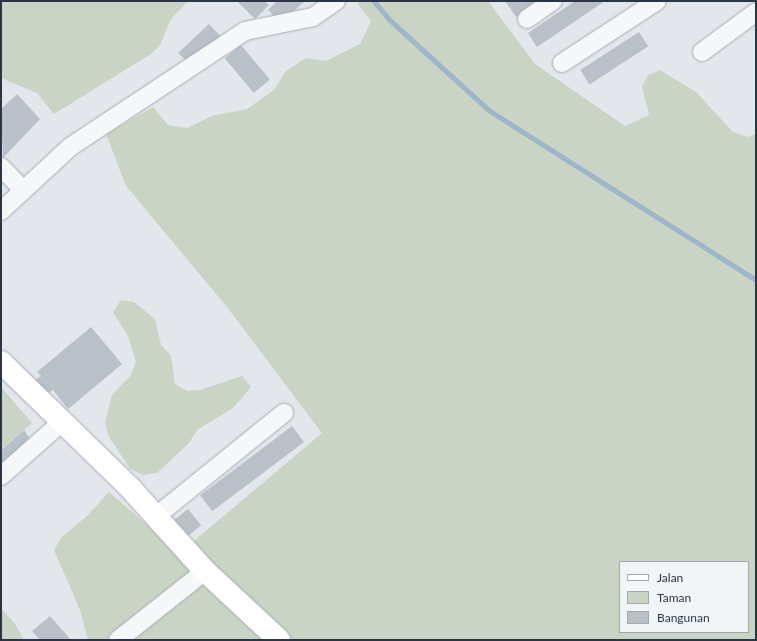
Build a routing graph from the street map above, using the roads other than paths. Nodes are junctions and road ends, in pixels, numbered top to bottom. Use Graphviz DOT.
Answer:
graph roads {
  1 [pos="336,1"];
  2 [pos="553,1"];
  3 [pos="651,3"];
  4 [pos="756,12"];
  5 [pos="526,19"];
  6 [pos="702,52"];
  7 [pos="562,63"];
  8 [pos="1,167"];
  9 [pos="22,190"];
  10 [pos="1,211"];
  11 [pos="1,362"];
  12 [pos="284,413"];
  13 [pos="62,422"];
  14 [pos="1,476"];
  15 [pos="155,517"];
  16 [pos="205,571"];
  17 [pos="118,640"];
  18 [pos="278,640"];
  1 -- 9 [label="street"];
  2 -- 5 [label="street"];
  3 -- 7 [label="street"];
  4 -- 6 [label="street"];
  8 -- 9 [label="street"];
  9 -- 10 [label="street"];
  11 -- 13 [label="street"];
  12 -- 15 [label="street"];
  13 -- 14 [label="street"];
  13 -- 15 [label="street"];
  15 -- 16 [label="street"];
  16 -- 17 [label="street"];
  16 -- 18 [label="street"];
}
